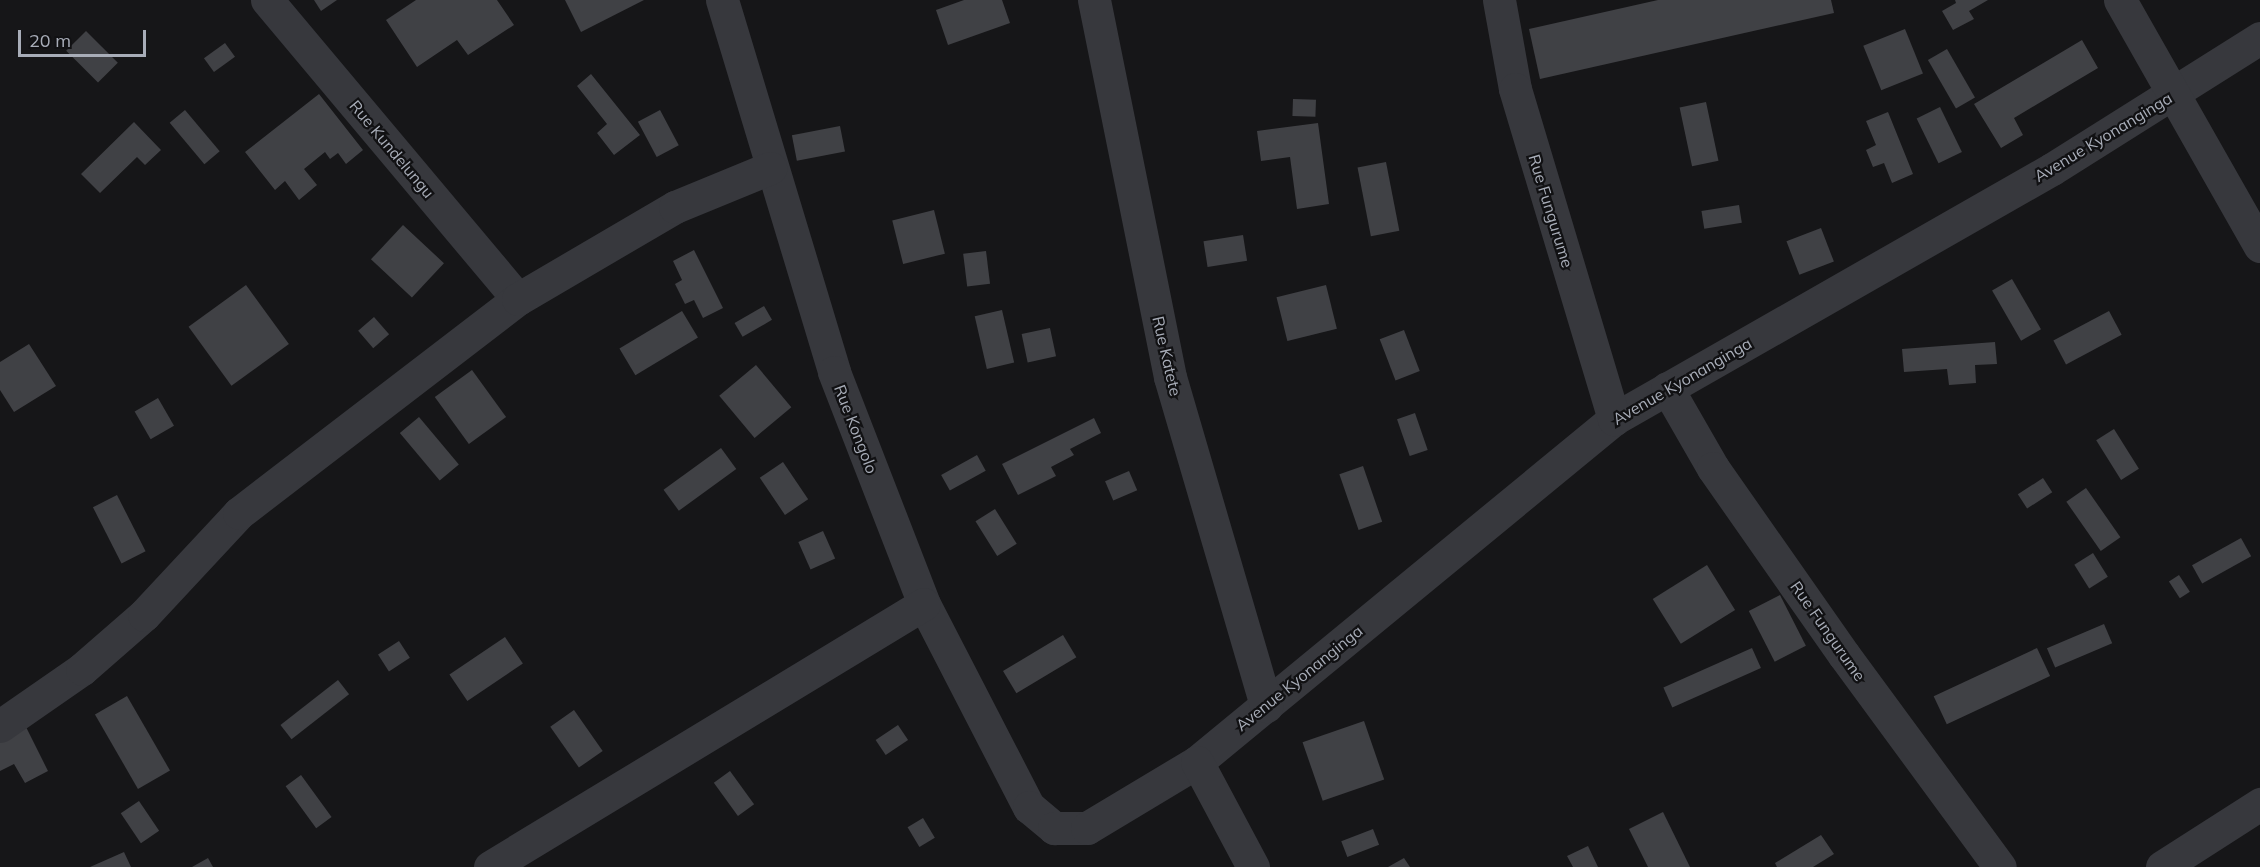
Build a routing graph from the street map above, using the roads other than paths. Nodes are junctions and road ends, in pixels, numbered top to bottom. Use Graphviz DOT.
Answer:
graph roads {
  1 [pos="267,0"];
  2 [pos="722,0"];
  3 [pos="1094,0"];
  4 [pos="1499,0"];
  5 [pos="2120,0"];
  6 [pos="2260,38"];
  7 [pos="2176,92"];
  8 [pos="770,168"];
  9 [pos="2260,246"];
  10 [pos="518,298"];
  11 [pos="1667,388"];
  12 [pos="1614,419"];
  13 [pos="924,604"];
  14 [pos="1266,706"];
  15 [pos="0,726"];
  16 [pos="1197,762"];
  17 [pos="2260,804"];
  18 [pos="1054,828"];
  19 [pos="490,867"];
  20 [pos="1253,867"];
  21 [pos="2000,867"];
  22 [pos="2162,867"];
  1 -- 10 [label="street, Rue Kundelungu"];
  2 -- 8 [label="street, Rue Kongolo"];
  3 -- 14 [label="street, Rue Katete"];
  4 -- 12 [label="street, Rue Fungurume"];
  5 -- 7 [label="street"];
  6 -- 7 [label="street, Avenue Kyonanginga"];
  7 -- 9 [label="street"];
  7 -- 11 [label="street, Avenue Kyonanginga"];
  8 -- 10 [label="street"];
  8 -- 13 [label="street, Rue Kongolo"];
  10 -- 15 [label="street"];
  11 -- 12 [label="street, Avenue Kyonanginga"];
  11 -- 21 [label="street, Rue Fungurume"];
  12 -- 14 [label="street, Avenue Kyonanginga"];
  13 -- 18 [label="street, Rue Kongolo"];
  13 -- 19 [label="street"];
  14 -- 16 [label="street, Avenue Kyonanginga"];
  16 -- 18 [label="street, Avenue Kyonanginga"];
  16 -- 20 [label="street"];
  17 -- 22 [label="street"];
}
